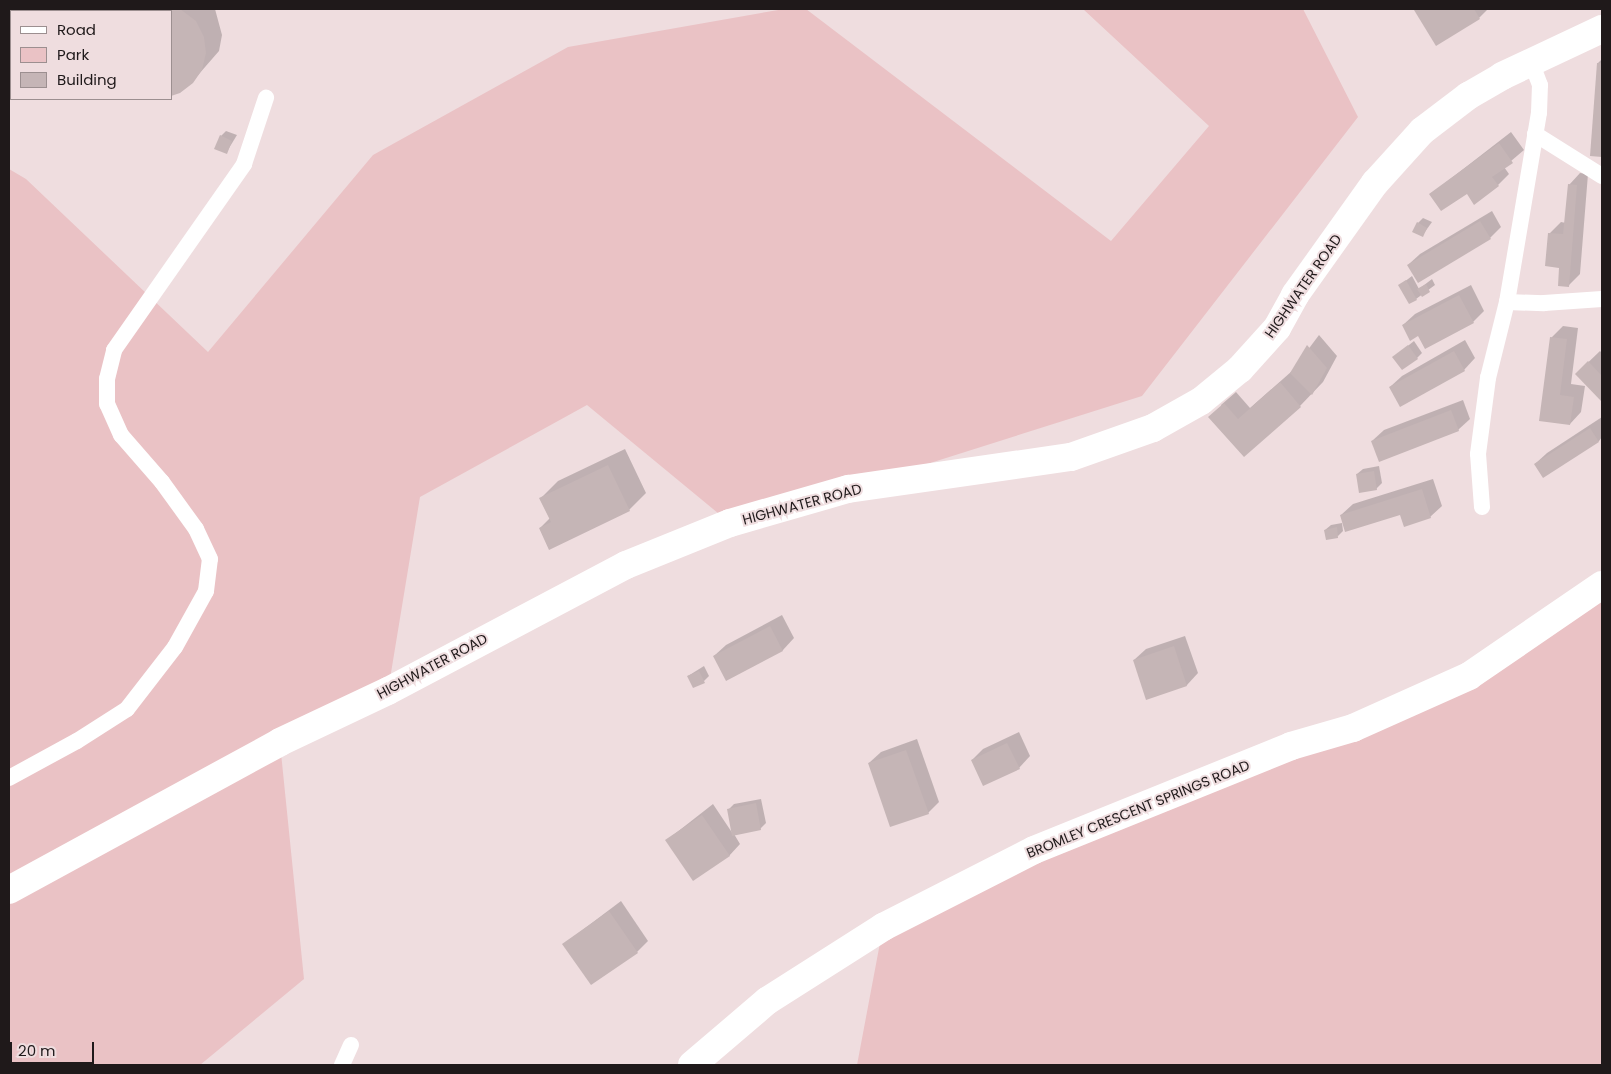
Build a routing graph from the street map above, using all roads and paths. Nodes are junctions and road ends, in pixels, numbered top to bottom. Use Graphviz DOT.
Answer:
graph roads {
  1 [pos="1602,29"];
  2 [pos="1531,62"];
  3 [pos="266,98"];
  4 [pos="1535,134"];
  5 [pos="1602,176"];
  6 [pos="1602,299"];
  7 [pos="1507,302"];
  8 [pos="1482,507"];
  9 [pos="1602,585"];
  10 [pos="9,778"];
  11 [pos="9,890"];
  12 [pos="351,1045"];
  13 [pos="342,1065"];
  14 [pos="692,1065"];
  1 -- 2 [label="street, HIGHWATER ROAD"];
  2 -- 4 [label="lane"];
  2 -- 11 [label="street, HIGHWATER ROAD"];
  3 -- 10 [label="lane"];
  4 -- 5 [label="lane"];
  4 -- 7 [label="lane"];
  6 -- 7 [label="lane"];
  7 -- 8 [label="lane"];
  9 -- 14 [label="street, BROMLEY CRESCENT SPRINGS ROAD"];
  12 -- 13 [label="lane"];
}
